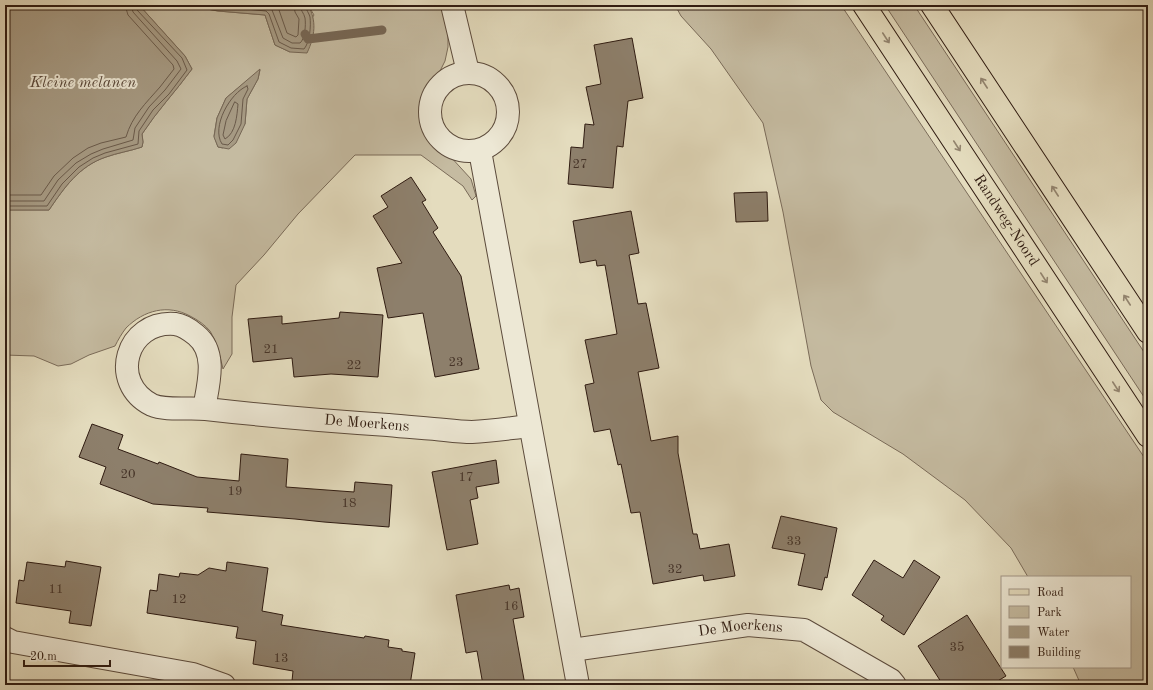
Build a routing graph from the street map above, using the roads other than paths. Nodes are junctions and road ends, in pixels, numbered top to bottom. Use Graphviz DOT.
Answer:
graph roads {
  1 [pos="452,5"];
  2 [pos="864,5"];
  3 [pos="932,5"];
  4 [pos="468,72"];
  5 [pos="480,151"];
  6 [pos="1148,332"];
  7 [pos="204,409"];
  8 [pos="530,426"];
  9 [pos="1148,436"];
  10 [pos="5,638"];
  11 [pos="572,650"];
  12 [pos="224,685"];
  13 [pos="578,685"];
  14 [pos="895,685"];
  1 -- 4 [label="street"];
  2 -- 9 [label="main road, Randweg-Noord, one-way"];
  6 -- 3 [label="main road, one-way"];
  4 -- 5 [label="street"];
  4 -- 5 [label="street"];
  5 -- 8 [label="street"];
  7 -- 7 [label="street, De Moerkens"];
  7 -- 8 [label="street, De Moerkens"];
  8 -- 11 [label="street"];
  10 -- 12 [label="street"];
  11 -- 13 [label="street"];
  11 -- 14 [label="street, De Moerkens"];
}
